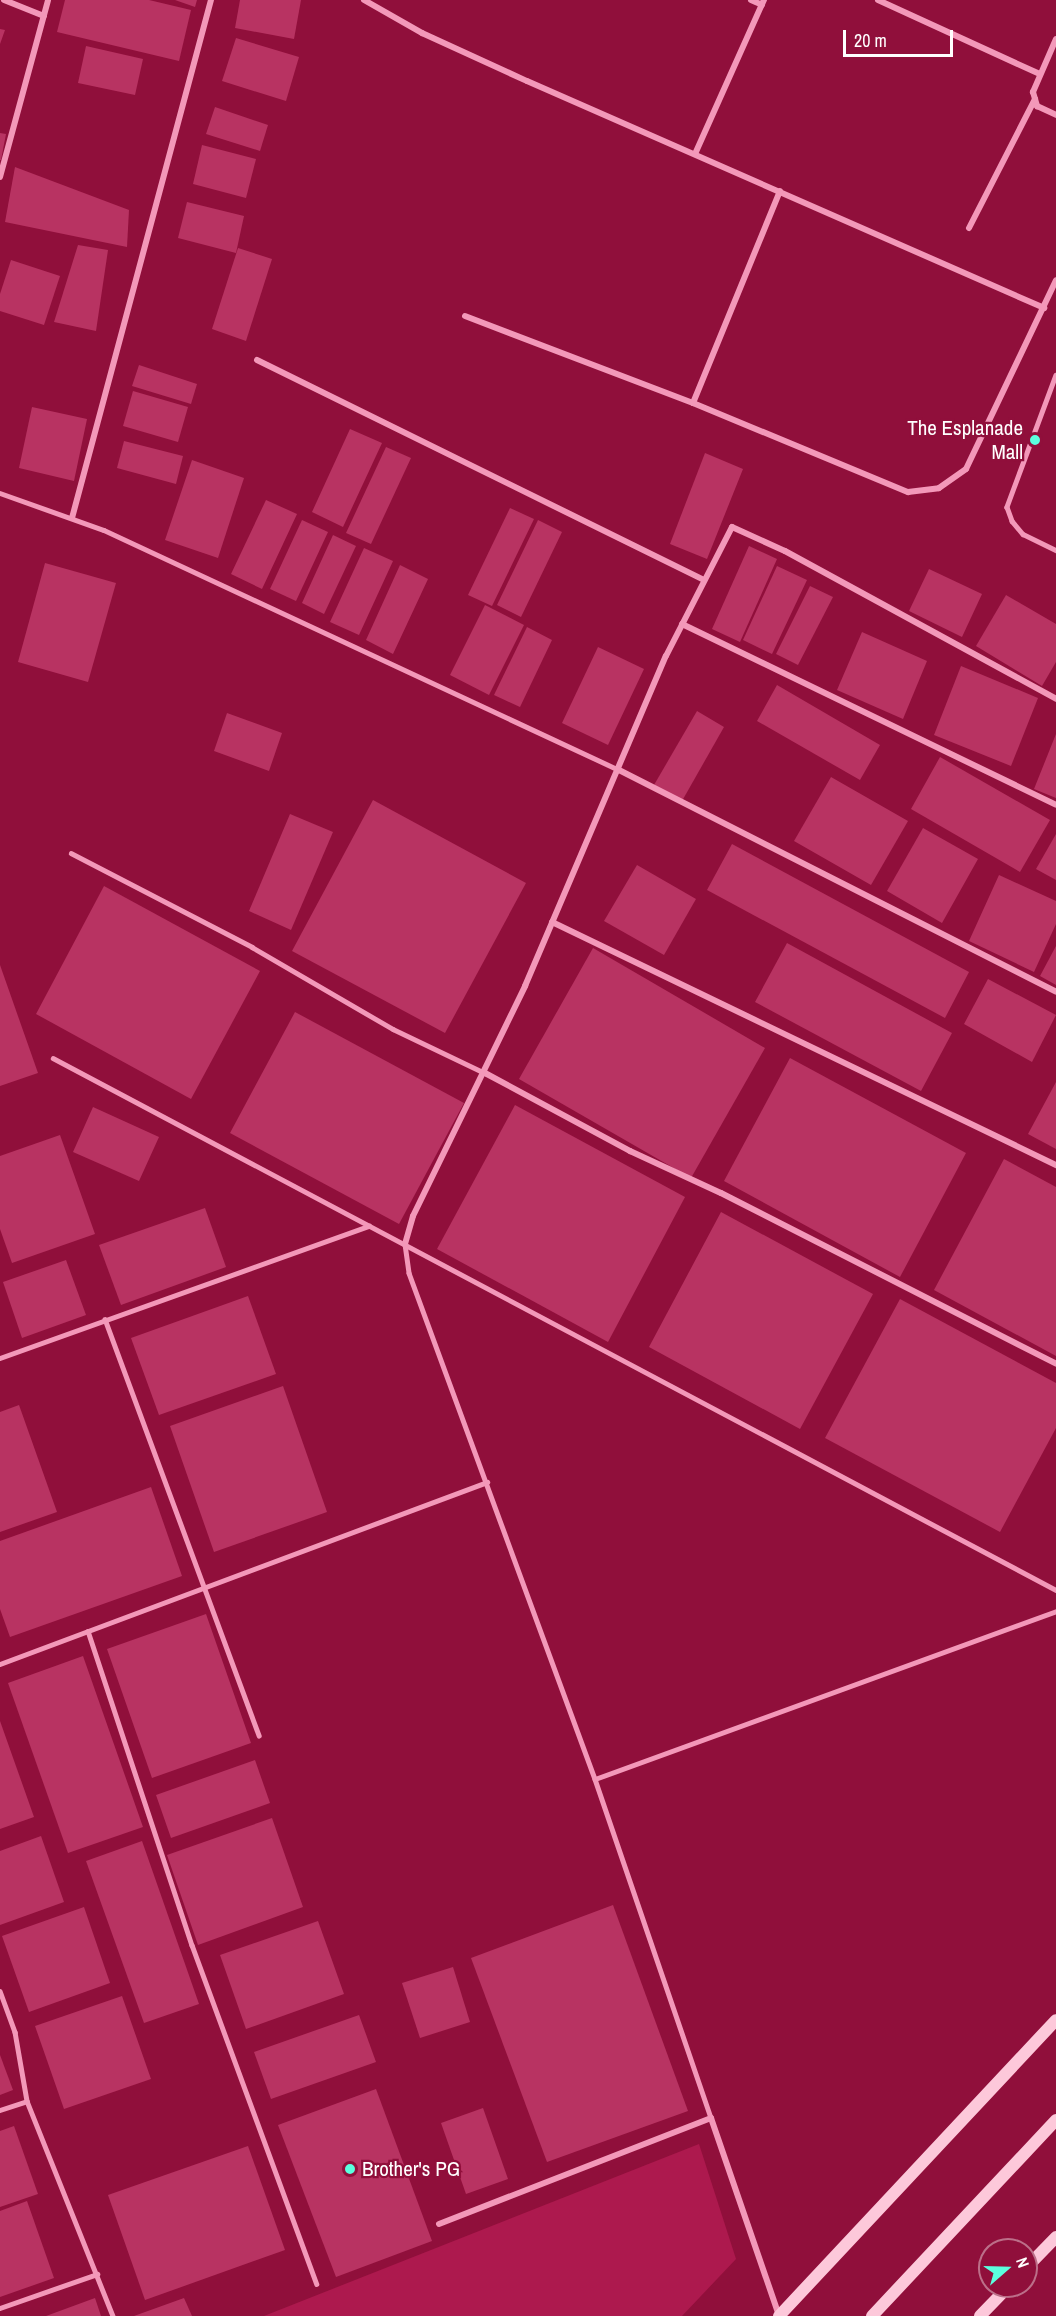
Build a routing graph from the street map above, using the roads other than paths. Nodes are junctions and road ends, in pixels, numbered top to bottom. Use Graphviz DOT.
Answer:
graph roads {
  1 [pos="4,0"];
  2 [pos="48,0"];
  3 [pos="211,0"];
  4 [pos="364,0"];
  5 [pos="751,0"];
  6 [pos="878,0"];
  7 [pos="763,3"];
  8 [pos="44,16"];
  9 [pos="1056,39"];
  10 [pos="1040,74"];
  11 [pos="1035,99"];
  12 [pos="1056,115"];
  13 [pos="695,154"];
  14 [pos="0,177"];
  15 [pos="780,191"];
  16 [pos="969,228"];
  17 [pos="1056,280"];
  18 [pos="1044,308"];
  19 [pos="465,316"];
  20 [pos="256,360"];
  21 [pos="1056,375"];
  22 [pos="693,403"];
  23 [pos="0,493"];
  24 [pos="72,518"];
  25 [pos="1056,550"];
  26 [pos="704,580"];
  27 [pos="682,624"];
  28 [pos="1056,699"];
  29 [pos="617,769"];
  30 [pos="1056,805"];
  31 [pos="71,853"];
  32 [pos="552,922"];
  33 [pos="1056,992"];
  34 [pos="53,1058"];
  35 [pos="485,1073"];
  36 [pos="1056,1165"];
  37 [pos="369,1226"];
  38 [pos="405,1244"];
  39 [pos="105,1319"];
  40 [pos="0,1356"];
  41 [pos="1056,1364"];
  42 [pos="487,1482"];
  43 [pos="204,1588"];
  44 [pos="1056,1590"];
  45 [pos="1056,1611"];
  46 [pos="88,1631"];
  47 [pos="0,1664"];
  48 [pos="259,1735"];
  49 [pos="595,1779"];
  50 [pos="0,1991"];
  51 [pos="1056,2020"];
  52 [pos="27,2101"];
  53 [pos="0,2110"];
  54 [pos="711,2118"];
  55 [pos="1056,2120"];
  56 [pos="438,2224"];
  57 [pos="1056,2237"];
  58 [pos="1038,2256"];
  59 [pos="97,2274"];
  60 [pos="317,2284"];
  61 [pos="997,2298"];
  62 [pos="0,2308"];
  63 [pos="113,2316"];
  64 [pos="779,2316"];
  65 [pos="872,2316"];
  66 [pos="980,2316"];
  1 -- 8 [label="street"];
  2 -- 8 [label="street"];
  3 -- 24 [label="street"];
  4 -- 13 [label="street"];
  5 -- 7 [label="street"];
  6 -- 10 [label="street"];
  7 -- 13 [label="street"];
  8 -- 14 [label="street"];
  9 -- 10 [label="street"];
  10 -- 11 [label="street"];
  11 -- 12 [label="street"];
  11 -- 16 [label="street"];
  13 -- 15 [label="street"];
  15 -- 18 [label="street"];
  15 -- 22 [label="street"];
  17 -- 18 [label="street"];
  18 -- 22 [label="street"];
  19 -- 22 [label="street"];
  20 -- 26 [label="street"];
  21 -- 25 [label="lane"];
  23 -- 24 [label="lane"];
  24 -- 29 [label="lane"];
  26 -- 27 [label="street"];
  26 -- 28 [label="street"];
  27 -- 29 [label="street"];
  27 -- 30 [label="street"];
  29 -- 32 [label="street"];
  29 -- 33 [label="street"];
  31 -- 35 [label="lane"];
  32 -- 35 [label="street"];
  32 -- 36 [label="street"];
  34 -- 37 [label="lane"];
  35 -- 38 [label="street"];
  35 -- 41 [label="street"];
  37 -- 38 [label="lane"];
  37 -- 39 [label="lane"];
  38 -- 42 [label="lane"];
  38 -- 44 [label="lane"];
  39 -- 40 [label="lane"];
  39 -- 43 [label="lane"];
  42 -- 43 [label="lane"];
  42 -- 49 [label="lane"];
  43 -- 46 [label="lane"];
  43 -- 48 [label="lane"];
  45 -- 49 [label="lane"];
  46 -- 47 [label="lane"];
  46 -- 60 [label="lane"];
  49 -- 54 [label="lane"];
  50 -- 52 [label="lane"];
  51 -- 64 [label="street"];
  52 -- 53 [label="lane"];
  52 -- 59 [label="lane"];
  54 -- 56 [label="street"];
  54 -- 64 [label="street"];
  55 -- 65 [label="street"];
  57 -- 58 [label="street"];
  59 -- 62 [label="lane"];
  59 -- 63 [label="lane"];
  61 -- 66 [label="street"];
}
